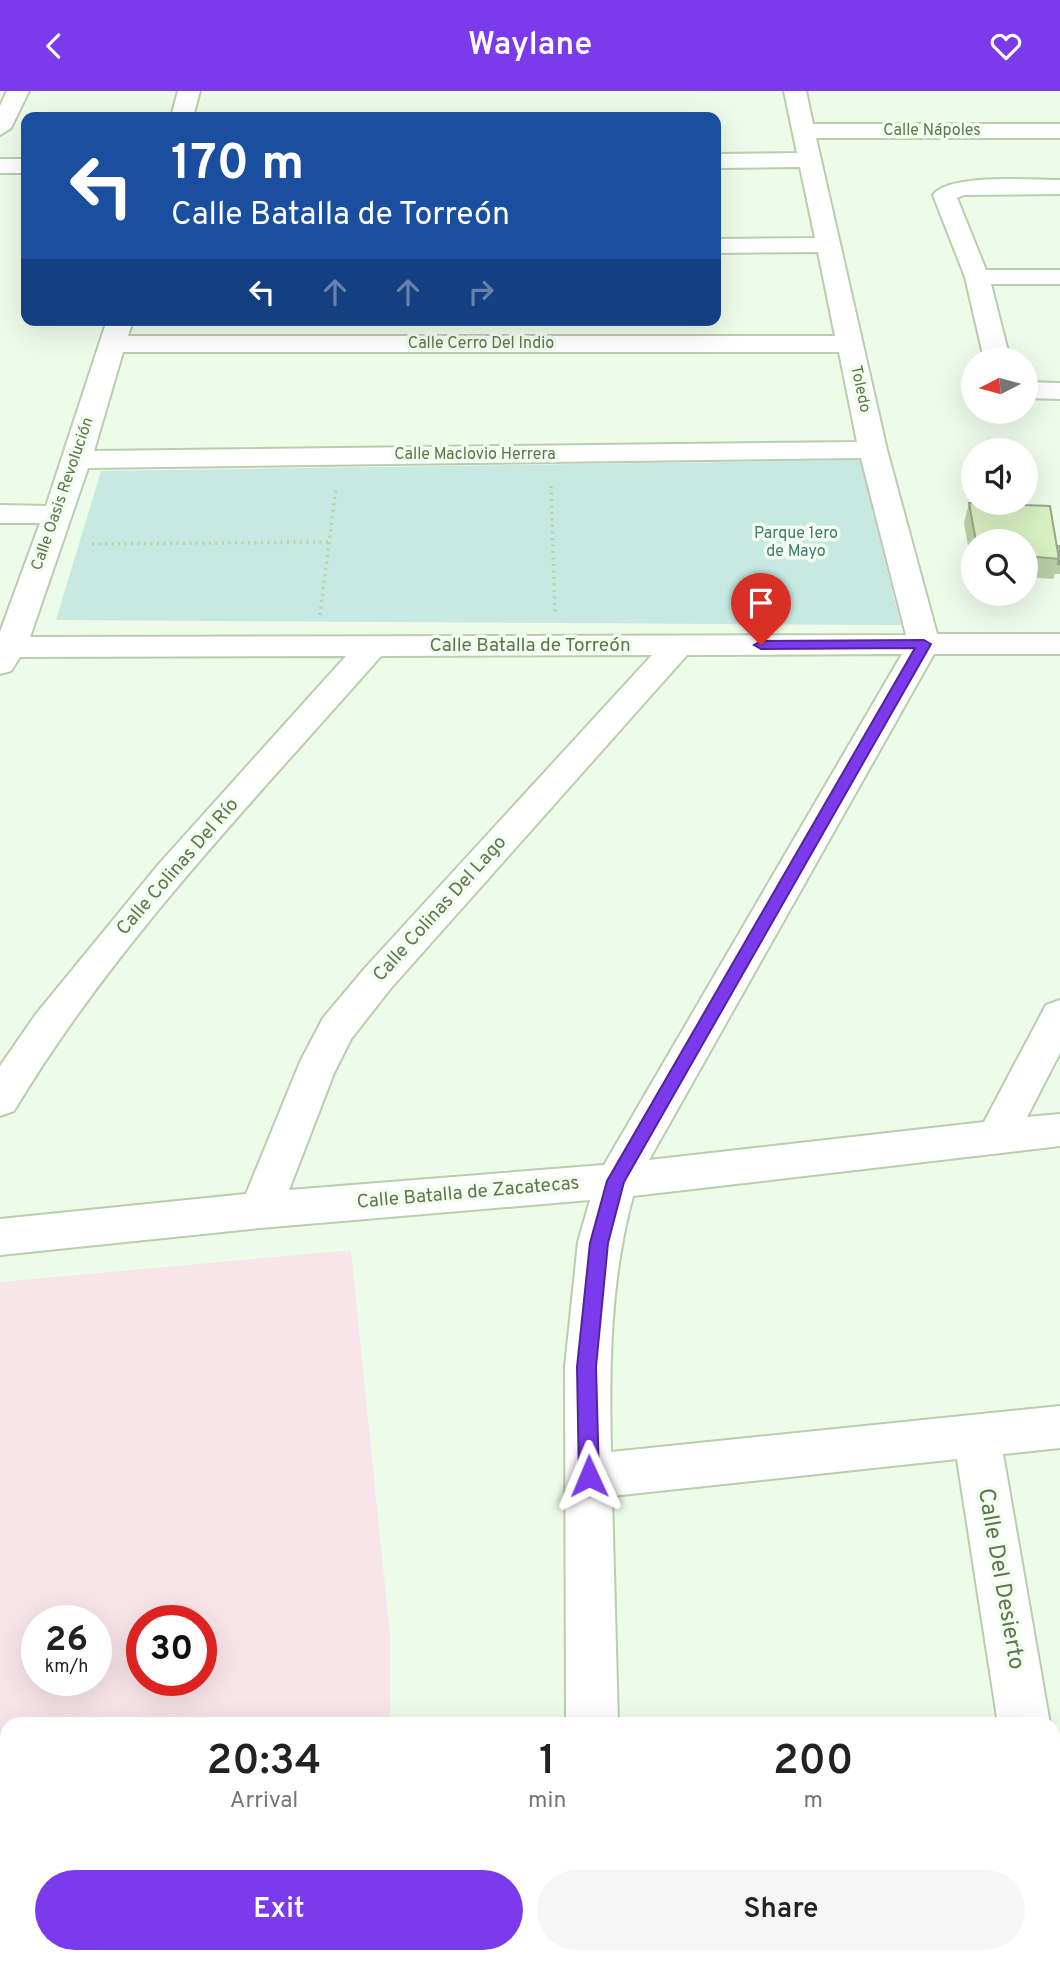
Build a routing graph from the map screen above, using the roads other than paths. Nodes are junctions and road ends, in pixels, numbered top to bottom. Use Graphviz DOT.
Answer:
graph roads {
  1 [pos="18,91"];
  2 [pos="190,91"];
  3 [pos="795,91"];
  4 [pos="184,112"];
  5 [pos="0,128"];
  6 [pos="804,131"];
  7 [pos="1060,131"];
  8 [pos="809,160"];
  9 [pos="721,161"];
  10 [pos="0,166"];
  11 [pos="21,166"];
  12 [pos="1060,187"];
  13 [pos="827,245"];
  14 [pos="721,246"];
  15 [pos="977,277"];
  16 [pos="1060,277"];
  17 [pos="116,332"];
  18 [pos="850,344"];
  19 [pos="994,347"];
  20 [pos="1038,390"];
  21 [pos="1060,391"];
  22 [pos="873,450"];
  23 [pos="77,460"];
  24 [pos="0,514"];
  25 [pos="57,515"];
  26 [pos="924,644"];
  27 [pos="1060,644"];
  28 [pos="679,645"];
  29 [pos="372,646"];
  30 [pos="3,653"];
  31 [pos="1060,1015"];
  32 [pos="0,1100"];
  33 [pos="1060,1130"];
  34 [pos="998,1135"];
  35 [pos="616,1181"];
  36 [pos="260,1210"];
  37 [pos="0,1237"];
  38 [pos="1060,1427"];
  39 [pos="976,1434"];
  40 [pos="589,1476"];
  41 [pos="592,1717"];
  42 [pos="1023,1717"];
  1 -- 5 [label="street"];
  2 -- 4 [label="street"];
  3 -- 6 [label="street, Toledo"];
  6 -- 7 [label="street, Calle Nápoles"];
  6 -- 8 [label="street, Toledo"];
  8 -- 9 [label="street"];
  8 -- 13 [label="street, Toledo"];
  10 -- 11 [label="street"];
  12 -- 15 [label="street"];
  13 -- 14 [label="street"];
  13 -- 18 [label="street, Toledo"];
  15 -- 16 [label="street"];
  15 -- 19 [label="street"];
  17 -- 18 [label="street, Calle Cerro Del Indio"];
  17 -- 23 [label="street, Calle Oasis Revolución"];
  18 -- 22 [label="street, Toledo"];
  20 -- 21 [label="street"];
  22 -- 23 [label="street, Calle Maclovio Herrera"];
  22 -- 26 [label="street, Toledo"];
  23 -- 25 [label="street, Calle Oasis Revolución"];
  24 -- 25 [label="street"];
  25 -- 30 [label="street, Calle Oasis Revolución"];
  26 -- 27 [label="street, Calle Batalla de Torreón"];
  26 -- 28 [label="street, Calle Batalla de Torreón"];
  26 -- 35 [label="street"];
  28 -- 29 [label="street, Calle Batalla de Torreón"];
  28 -- 36 [label="street, Calle Colinas Del Lago"];
  29 -- 30 [label="street, Calle Batalla de Torreón"];
  29 -- 32 [label="street, Calle Colinas Del Río"];
  31 -- 34 [label="street"];
  33 -- 34 [label="street, Calle Batalla de Zacatecas"];
  34 -- 35 [label="street, Calle Batalla de Zacatecas"];
  35 -- 36 [label="street, Calle Batalla de Zacatecas"];
  35 -- 40 [label="street"];
  36 -- 37 [label="street, Calle Batalla de Zacatecas"];
  38 -- 39 [label="street"];
  39 -- 40 [label="street"];
  39 -- 42 [label="street, Calle Del Desierto"];
  40 -- 41 [label="street"];
}
